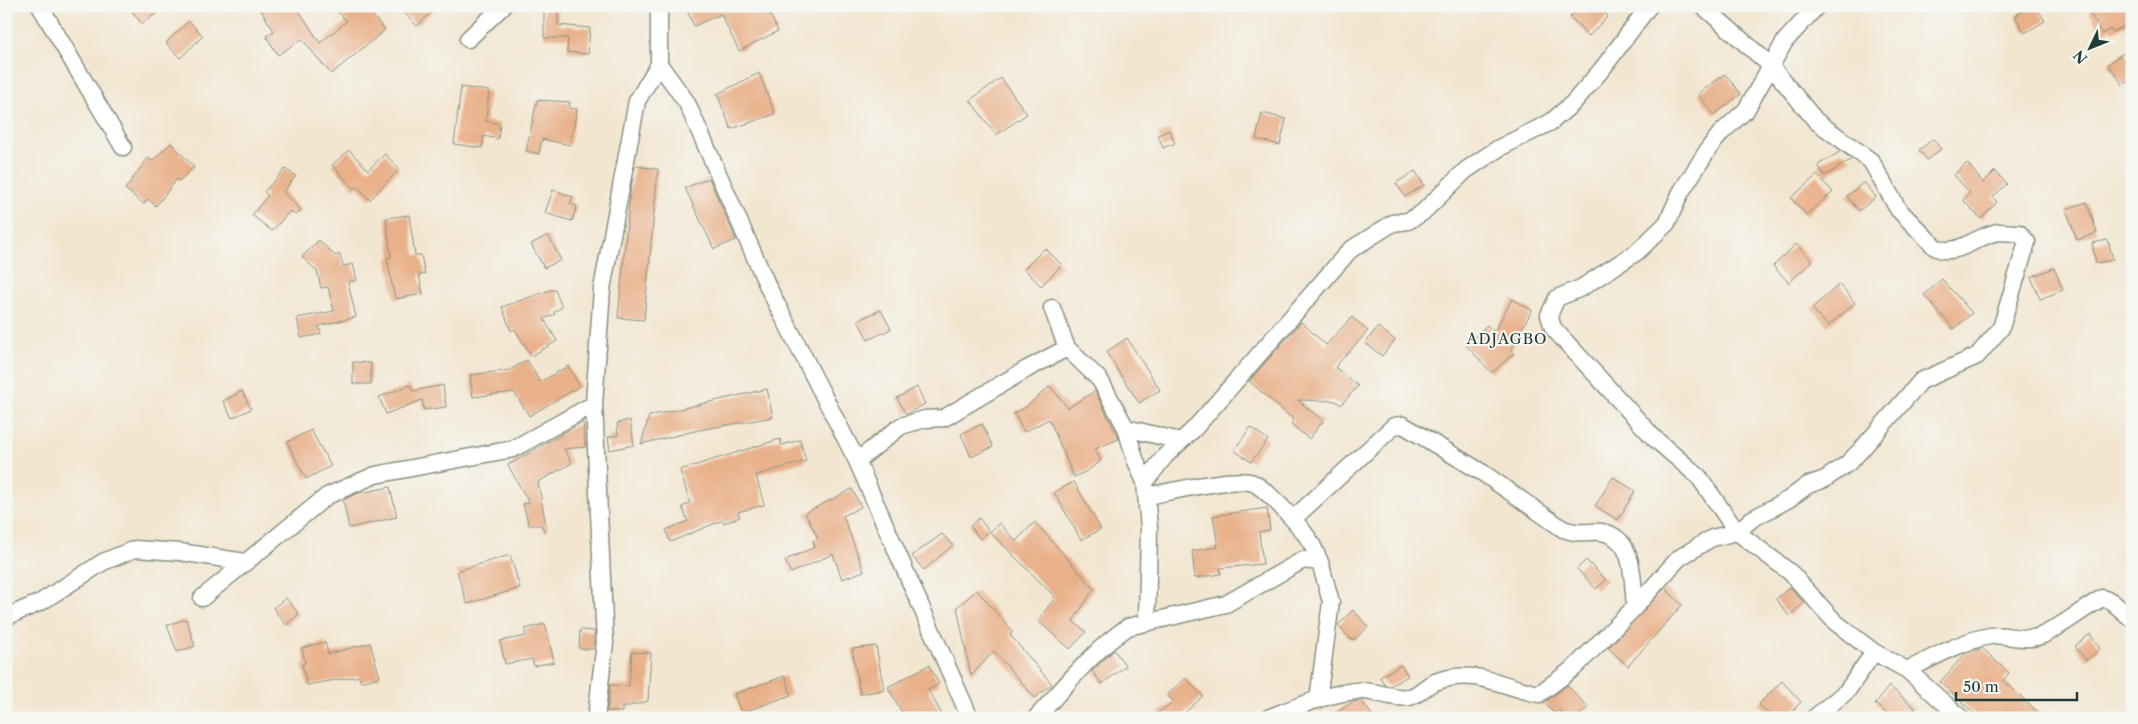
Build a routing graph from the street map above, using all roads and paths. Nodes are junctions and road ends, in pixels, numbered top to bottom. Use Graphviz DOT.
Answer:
graph roads {
  1 [pos="40,6"];
  2 [pos="503,6"];
  3 [pos="1649,6"];
  4 [pos="1703,6"];
  5 [pos="1817,6"];
  6 [pos="656,7"];
  7 [pos="468,39"];
  8 [pos="659,64"];
  9 [pos="1770,65"];
  10 [pos="122,147"];
  11 [pos="1052,308"];
  12 [pos="1067,348"];
  13 [pos="594,404"];
  14 [pos="1126,428"];
  15 [pos="1180,441"];
  16 [pos="857,461"];
  17 [pos="1146,489"];
  18 [pos="1293,519"];
  19 [pos="1737,532"];
  20 [pos="245,562"];
  21 [pos="1320,562"];
  22 [pos="202,598"];
  23 [pos="1635,607"];
  24 [pos="6,617"];
  25 [pos="2132,619"];
  26 [pos="1146,623"];
  27 [pos="1874,652"];
  28 [pos="1907,670"];
  29 [pos="1318,700"];
  30 [pos="596,718"];
  31 [pos="970,718"];
  32 [pos="1036,718"];
  33 [pos="1268,718"];
  34 [pos="1814,718"];
  35 [pos="1961,718"];
  1 -- 10 [label="street"];
  2 -- 7 [label="street"];
  3 -- 15 [label="street"];
  4 -- 9 [label="street"];
  5 -- 9 [label="street"];
  6 -- 8 [label="street"];
  8 -- 13 [label="street"];
  8 -- 16 [label="street"];
  9 -- 19 [label="street"];
  9 -- 19 [label="street"];
  11 -- 12 [label="street"];
  12 -- 14 [label="street"];
  12 -- 16 [label="street"];
  13 -- 20 [label="street"];
  13 -- 30 [label="street"];
  14 -- 15 [label="street"];
  14 -- 17 [label="street"];
  15 -- 17 [label="street"];
  16 -- 31 [label="street"];
  17 -- 18 [label="street"];
  17 -- 26 [label="street"];
  18 -- 21 [label="street"];
  18 -- 23 [label="street"];
  19 -- 23 [label="street"];
  19 -- 27 [label="street"];
  20 -- 22 [label="street"];
  20 -- 24 [label="street"];
  21 -- 26 [label="street"];
  21 -- 29 [label="street"];
  23 -- 29 [label="street"];
  25 -- 28 [label="street"];
  26 -- 32 [label="street"];
  27 -- 28 [label="street"];
  27 -- 34 [label="street"];
  28 -- 35 [label="street"];
  29 -- 33 [label="street"];
}
